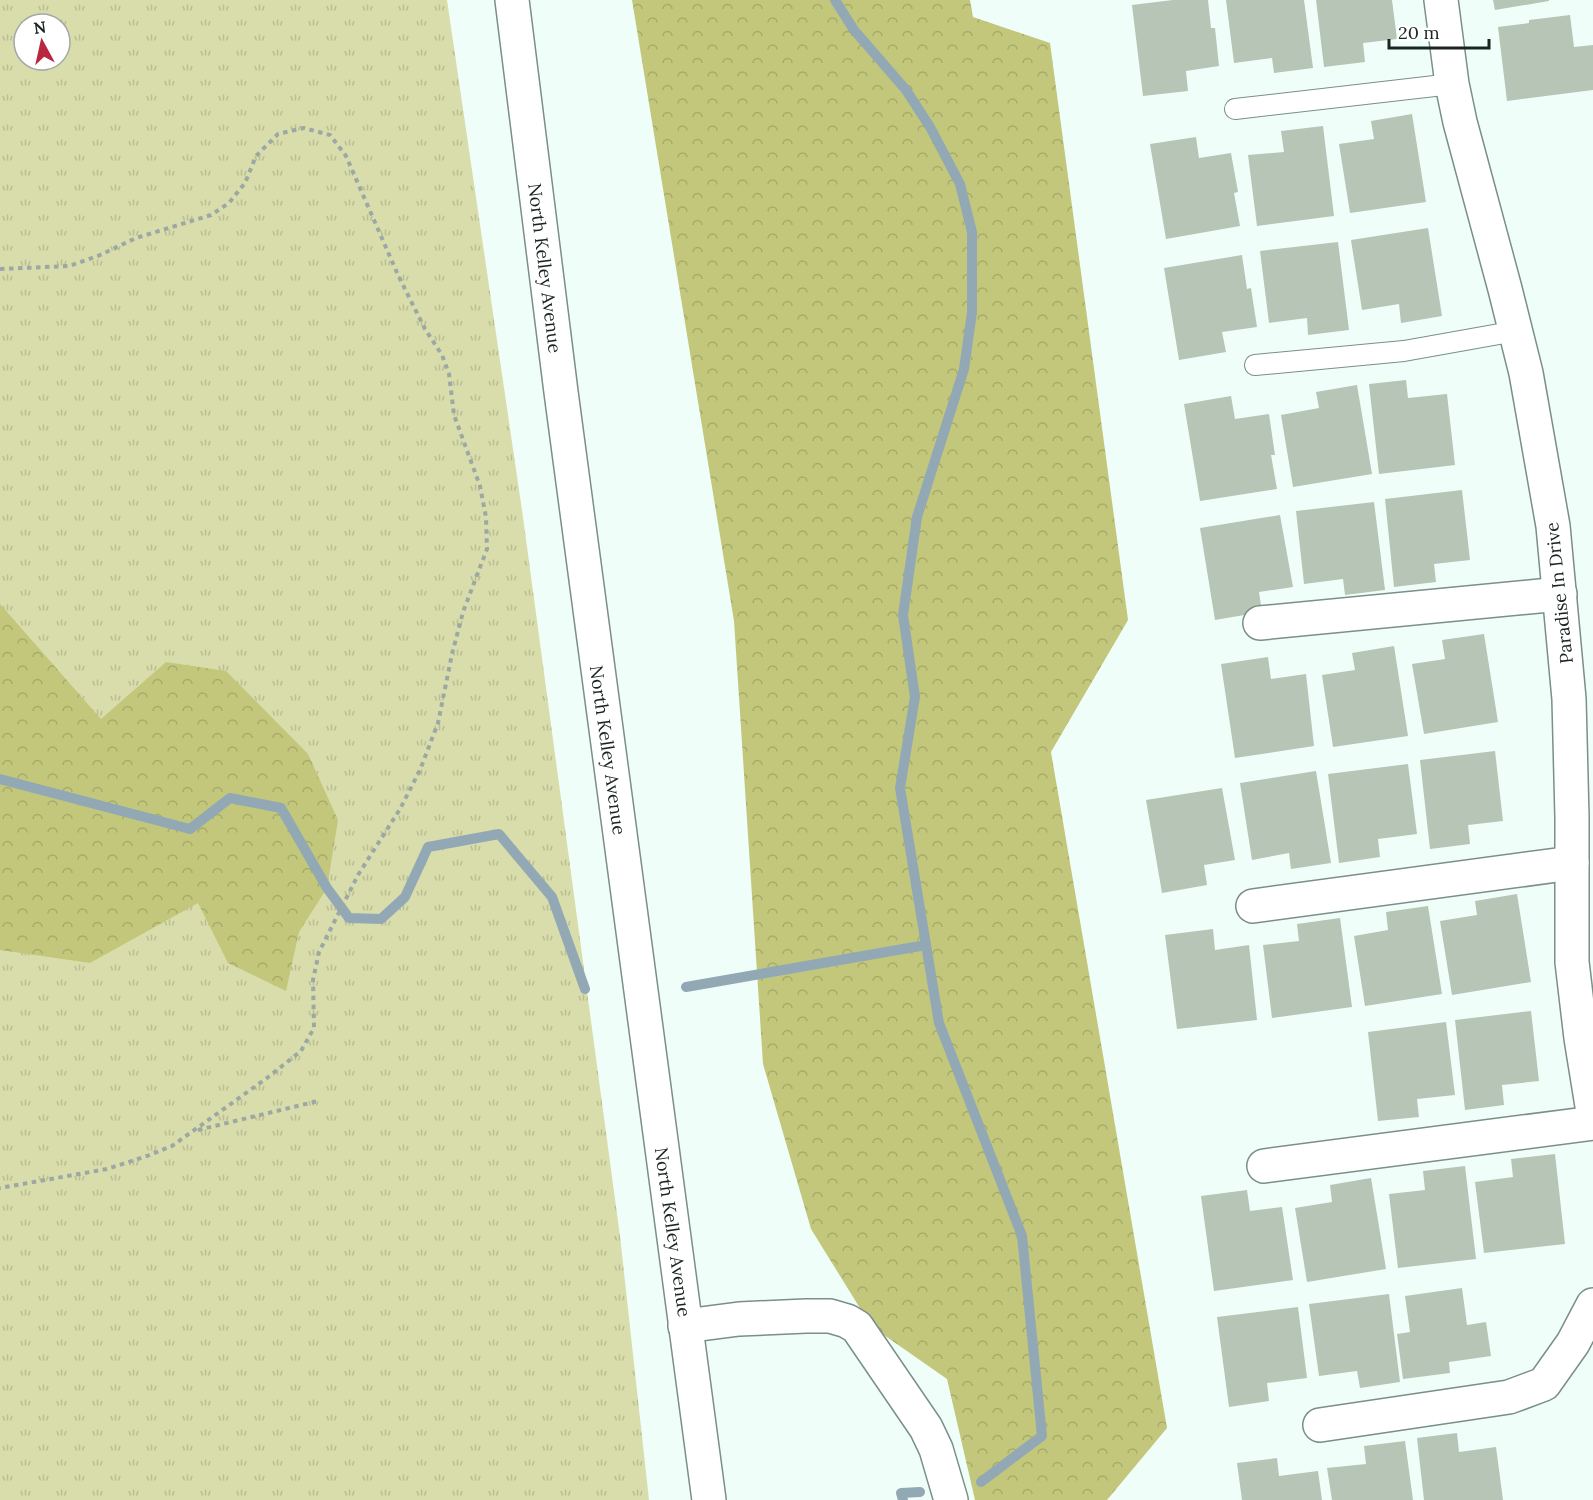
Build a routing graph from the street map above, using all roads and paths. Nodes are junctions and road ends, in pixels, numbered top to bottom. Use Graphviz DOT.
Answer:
graph roads {
  1 [pos="512,0"];
  2 [pos="1441,0"];
  3 [pos="1452,84"];
  4 [pos="1235,109"];
  5 [pos="0,269"];
  6 [pos="1516,331"];
  7 [pos="1255,366"];
  8 [pos="1560,594"];
  9 [pos="1260,623"];
  10 [pos="1572,863"];
  11 [pos="1253,906"];
  12 [pos="1589,1060"];
  13 [pos="318,1101"];
  14 [pos="1593,1112"];
  15 [pos="1593,1123"];
  16 [pos="194,1131"];
  17 [pos="1264,1166"];
  18 [pos="0,1188"];
  19 [pos="1593,1305"];
  20 [pos="685,1326"];
  21 [pos="1320,1425"];
  22 [pos="709,1500"];
  23 [pos="951,1500"];
  1 -- 20 [label="street, North Kelley Avenue"];
  2 -- 3 [label="street, Paradise In Drive"];
  3 -- 4 [label="lane"];
  3 -- 6 [label="street, Paradise In Drive"];
  5 -- 16 [label="path"];
  6 -- 7 [label="lane"];
  6 -- 8 [label="street, Paradise In Drive"];
  8 -- 9 [label="street"];
  8 -- 10 [label="street, Paradise In Drive"];
  10 -- 11 [label="street"];
  10 -- 12 [label="street, Paradise In Drive"];
  12 -- 14 [label="street, Paradise In Drive"];
  13 -- 16 [label="path"];
  15 -- 17 [label="street"];
  16 -- 18 [label="path"];
  19 -- 21 [label="street"];
  20 -- 22 [label="street, North Kelley Avenue"];
  20 -- 23 [label="street"];
}
